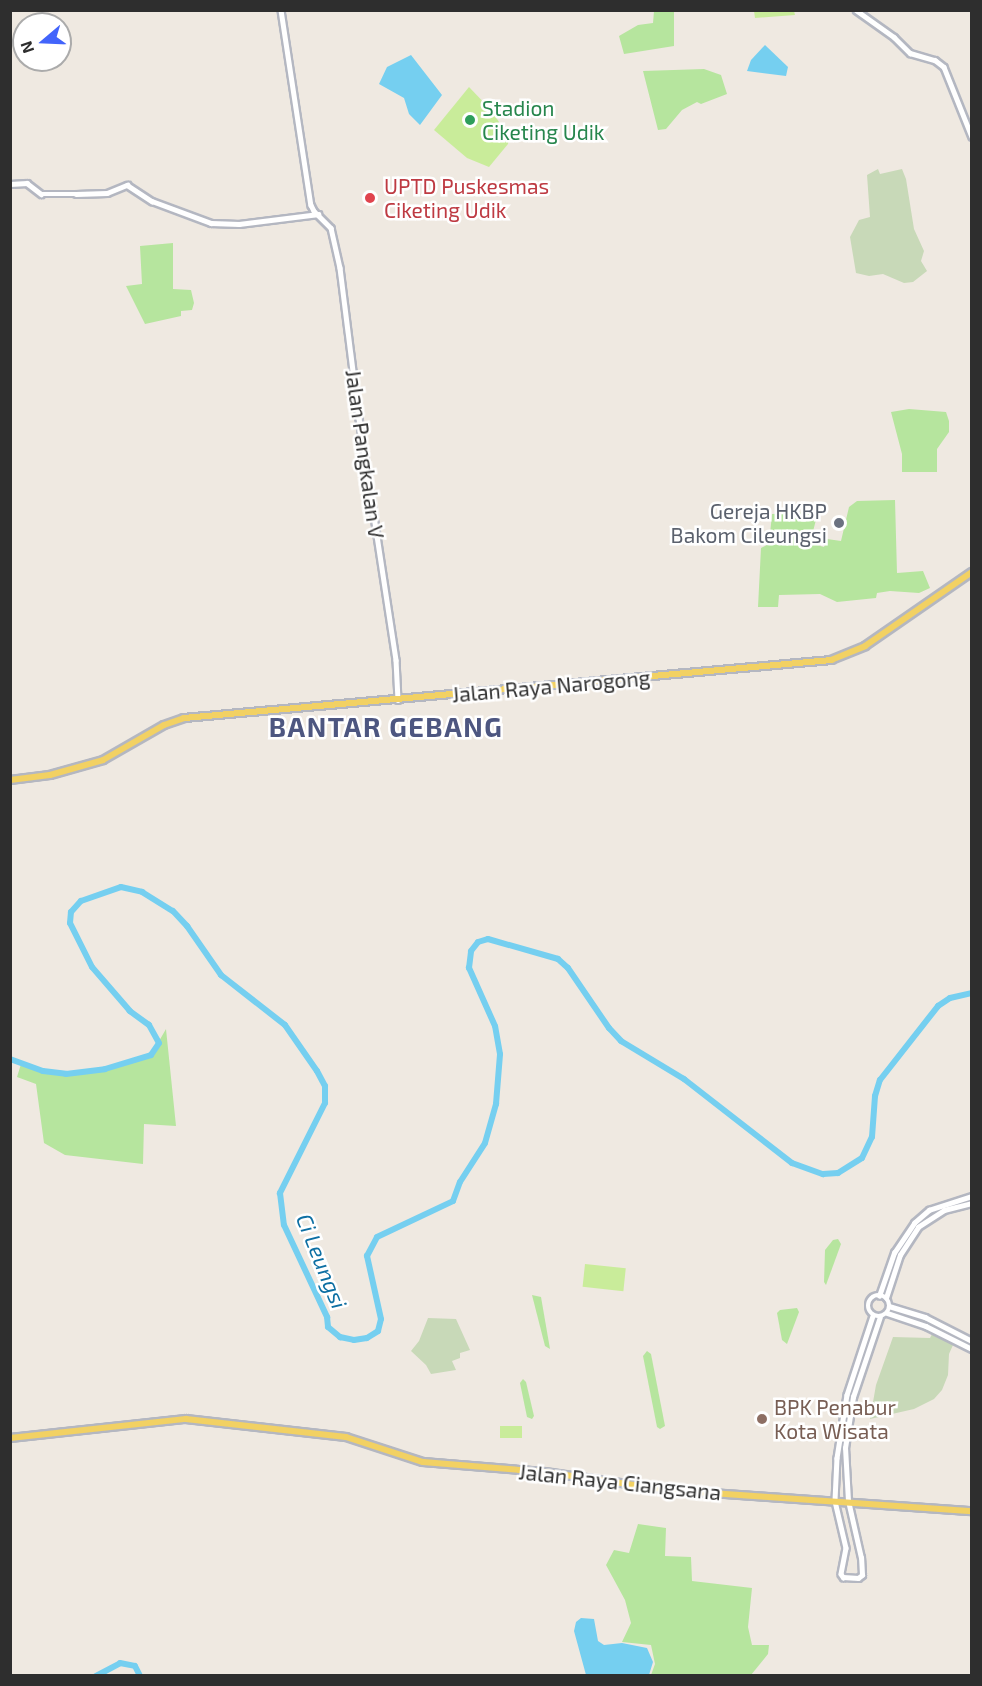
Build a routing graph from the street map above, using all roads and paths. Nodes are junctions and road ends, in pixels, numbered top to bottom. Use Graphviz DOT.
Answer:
graph roads {
  1 [pos="281,10"];
  2 [pos="856,10"];
  3 [pos="972,137"];
  4 [pos="10,184"];
  5 [pos="318,214"];
  6 [pos="972,572"];
  7 [pos="398,700"];
  8 [pos="10,780"];
  9 [pos="972,1196"];
  10 [pos="972,1203"];
  11 [pos="879,1296"];
  12 [pos="886,1298"];
  13 [pos="890,1306"];
  14 [pos="887,1313"];
  15 [pos="873,1316"];
  16 [pos="880,1317"];
  17 [pos="972,1341"];
  18 [pos="972,1349"];
  19 [pos="10,1438"];
  20 [pos="835,1492"];
  21 [pos="847,1493"];
  22 [pos="835,1501"];
  23 [pos="849,1505"];
  24 [pos="837,1509"];
  25 [pos="972,1510"];
  1 -- 5 [label="street, Jalan Pangkalan V"];
  2 -- 3 [label="street"];
  4 -- 5 [label="street"];
  5 -- 7 [label="street, Jalan Pangkalan V"];
  6 -- 7 [label="main road, Jalan Raya Narogong"];
  7 -- 8 [label="main road, Jalan Raya Narogong"];
  9 -- 11 [label="street"];
  10 -- 12 [label="street"];
  11 -- 12 [label="street"];
  11 -- 15 [label="street"];
  12 -- 13 [label="street"];
  13 -- 14 [label="street"];
  13 -- 17 [label="street"];
  14 -- 16 [label="street"];
  14 -- 18 [label="street"];
  15 -- 16 [label="street"];
  15 -- 20 [label="street"];
  16 -- 21 [label="street"];
  19 -- 22 [label="main road, Jalan Raya Ciangsana"];
  20 -- 21 [label="street"];
  20 -- 22 [label="street"];
  21 -- 23 [label="street"];
  22 -- 23 [label="main road, Jalan Raya Ciangsana"];
  22 -- 24 [label="street"];
  23 -- 24 [label="street"];
  23 -- 24 [label="street"];
  23 -- 25 [label="main road, Jalan Raya Ciangsana"];
}
